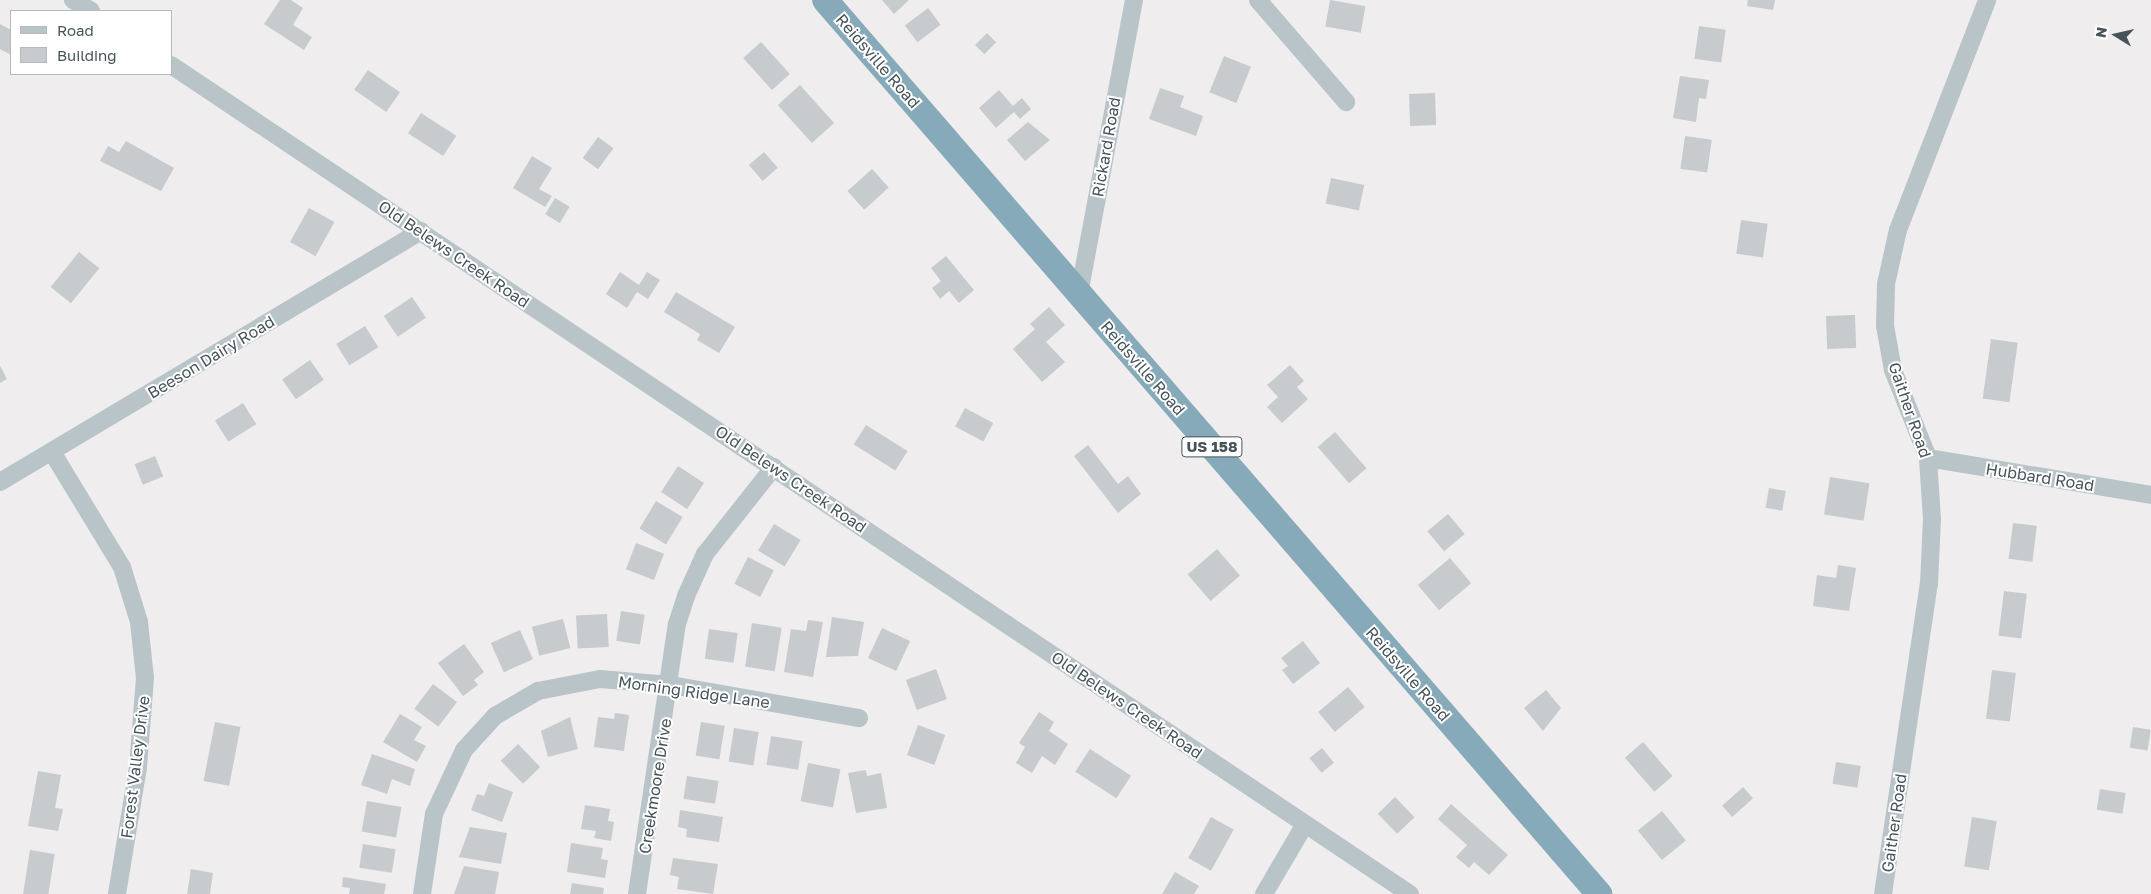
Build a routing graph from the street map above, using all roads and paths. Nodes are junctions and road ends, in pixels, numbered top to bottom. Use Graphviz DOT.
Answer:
graph roads {
  1 [pos="73,0"];
  2 [pos="825,0"];
  3 [pos="1134,0"];
  4 [pos="1258,0"];
  5 [pos="1987,0"];
  6 [pos="89,10"];
  7 [pos="172,66"];
  8 [pos="1346,102"];
  9 [pos="421,231"];
  10 [pos="1079,294"];
  11 [pos="52,452"];
  12 [pos="1928,458"];
  13 [pos="774,467"];
  14 [pos="0,482"];
  15 [pos="2151,495"];
  16 [pos="671,685"];
  17 [pos="859,718"];
  18 [pos="1305,824"];
  19 [pos="117,894"];
  20 [pos="422,894"];
  21 [pos="637,894"];
  22 [pos="1264,894"];
  23 [pos="1410,894"];
  24 [pos="1599,894"];
  25 [pos="1883,894"];
  1 -- 6 [label="street"];
  2 -- 10 [label="highway, Reidsville Road / US 158"];
  3 -- 10 [label="street, Rickard Road"];
  4 -- 8 [label="street"];
  5 -- 12 [label="street, Gaither Road"];
  7 -- 9 [label="street, Old Belews Creek Road"];
  9 -- 11 [label="street, Beeson Dairy Road"];
  9 -- 13 [label="street, Old Belews Creek Road"];
  10 -- 24 [label="highway, Reidsville Road / US 158"];
  11 -- 14 [label="street, Beeson Dairy Road"];
  11 -- 19 [label="street, Forest Valley Drive"];
  12 -- 15 [label="street, Hubbard Road"];
  12 -- 25 [label="street, Gaither Road"];
  13 -- 16 [label="street, Creekmoore Drive"];
  13 -- 18 [label="street, Old Belews Creek Road"];
  16 -- 17 [label="street, Morning Ridge Lane"];
  16 -- 20 [label="street, Morning Ridge Lane"];
  16 -- 21 [label="street, Creekmoore Drive"];
  18 -- 22 [label="street"];
  18 -- 23 [label="street, Old Belews Creek Road"];
}
